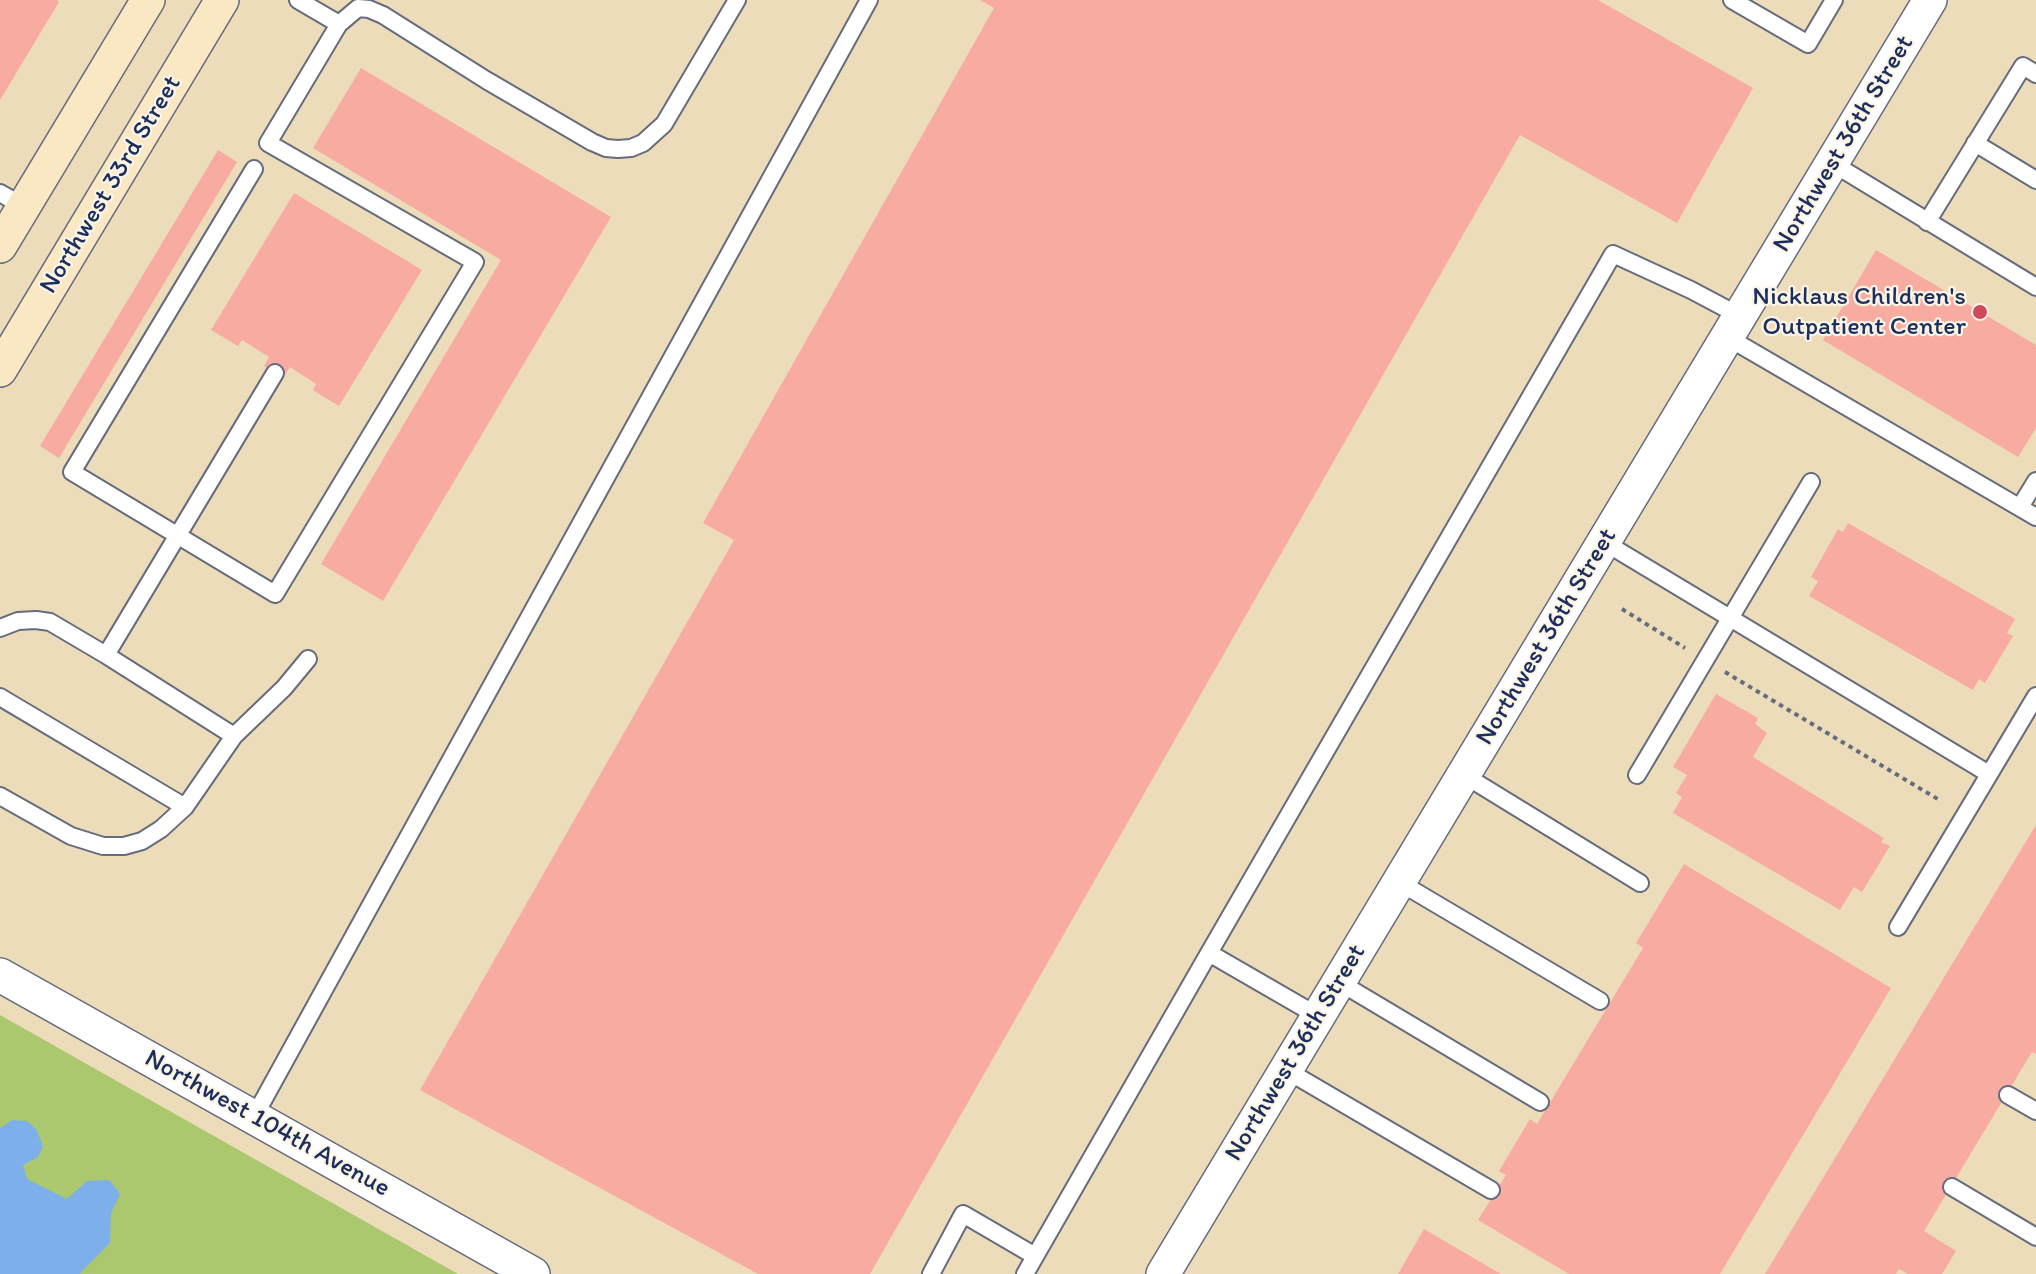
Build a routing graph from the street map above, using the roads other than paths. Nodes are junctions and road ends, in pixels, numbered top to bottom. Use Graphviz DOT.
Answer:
graph roads {
  1 [pos="148,0"];
  2 [pos="222,0"];
  3 [pos="298,0"];
  4 [pos="737,0"];
  5 [pos="869,0"];
  6 [pos="1732,0"];
  7 [pos="1834,0"];
  8 [pos="1930,0"];
  9 [pos="339,24"];
  10 [pos="2036,74"];
  11 [pos="1975,143"];
  12 [pos="1832,163"];
  13 [pos="254,169"];
  14 [pos="2036,180"];
  15 [pos="12,200"];
  16 [pos="1927,222"];
  17 [pos="0,246"];
  18 [pos="2036,287"];
  19 [pos="1734,327"];
  20 [pos="0,370"];
  21 [pos="275,373"];
  22 [pos="2036,481"];
  23 [pos="1811,482"];
  24 [pos="2020,507"];
  25 [pos="2036,517"];
  26 [pos="178,535"];
  27 [pos="1604,542"];
  28 [pos="1730,618"];
  29 [pos="0,627"];
  30 [pos="106,655"];
  31 [pos="308,658"];
  32 [pos="2036,696"];
  33 [pos="0,697"];
  34 [pos="234,736"];
  35 [pos="1989,774"];
  36 [pos="1464,775"];
  37 [pos="1637,776"];
  38 [pos="0,796"];
  39 [pos="185,807"];
  40 [pos="1399,882"];
  41 [pos="1640,883"];
  42 [pos="1898,927"];
  43 [pos="1209,953"];
  44 [pos="0,975"];
  45 [pos="1339,982"];
  46 [pos="1600,1001"];
  47 [pos="1318,1016"];
  48 [pos="1286,1070"];
  49 [pos="2008,1095"];
  50 [pos="1540,1102"];
  51 [pos="2036,1111"];
  52 [pos="254,1117"];
  53 [pos="1952,1187"];
  54 [pos="1491,1190"];
  55 [pos="2036,1237"];
  56 [pos="1035,1256"];
  57 [pos="533,1274"];
  58 [pos="931,1274"];
  59 [pos="1025,1274"];
  60 [pos="1163,1274"];
  1 -- 15 [label="street"];
  2 -- 20 [label="street, Northwest 33rd Street"];
  3 -- 9 [label="lane"];
  4 -- 9 [label="lane"];
  5 -- 52 [label="lane"];
  6 -- 7 [label="lane"];
  8 -- 12 [label="street, Northwest 36th Street"];
  9 -- 26 [label="lane"];
  10 -- 11 [label="lane"];
  11 -- 14 [label="lane"];
  11 -- 16 [label="lane"];
  12 -- 16 [label="lane"];
  12 -- 19 [label="street, Northwest 36th Street"];
  13 -- 26 [label="lane"];
  15 -- 17 [label="street"];
  16 -- 18 [label="lane"];
  19 -- 24 [label="lane"];
  19 -- 27 [label="street, Northwest 36th Street"];
  19 -- 43 [label="lane"];
  21 -- 26 [label="lane"];
  22 -- 24 [label="lane"];
  23 -- 28 [label="lane"];
  24 -- 25 [label="lane"];
  26 -- 30 [label="lane"];
  27 -- 28 [label="lane"];
  27 -- 36 [label="street, Northwest 36th Street"];
  28 -- 35 [label="lane"];
  28 -- 37 [label="lane"];
  29 -- 30 [label="lane"];
  30 -- 34 [label="lane"];
  31 -- 34 [label="lane"];
  32 -- 35 [label="lane"];
  33 -- 39 [label="lane"];
  34 -- 39 [label="lane"];
  35 -- 42 [label="lane"];
  36 -- 40 [label="street, Northwest 36th Street"];
  36 -- 41 [label="lane"];
  38 -- 39 [label="lane"];
  40 -- 45 [label="street, Northwest 36th Street"];
  40 -- 46 [label="lane"];
  43 -- 47 [label="lane"];
  43 -- 56 [label="lane"];
  44 -- 52 [label="street, Northwest 104th Avenue"];
  45 -- 47 [label="street, Northwest 36th Street"];
  45 -- 50 [label="lane"];
  47 -- 48 [label="street, Northwest 36th Street"];
  48 -- 54 [label="lane"];
  48 -- 60 [label="street, Northwest 36th Street"];
  49 -- 51 [label="lane"];
  52 -- 57 [label="street, Northwest 104th Avenue"];
  53 -- 55 [label="lane"];
  56 -- 58 [label="lane"];
  56 -- 59 [label="lane"];
}
